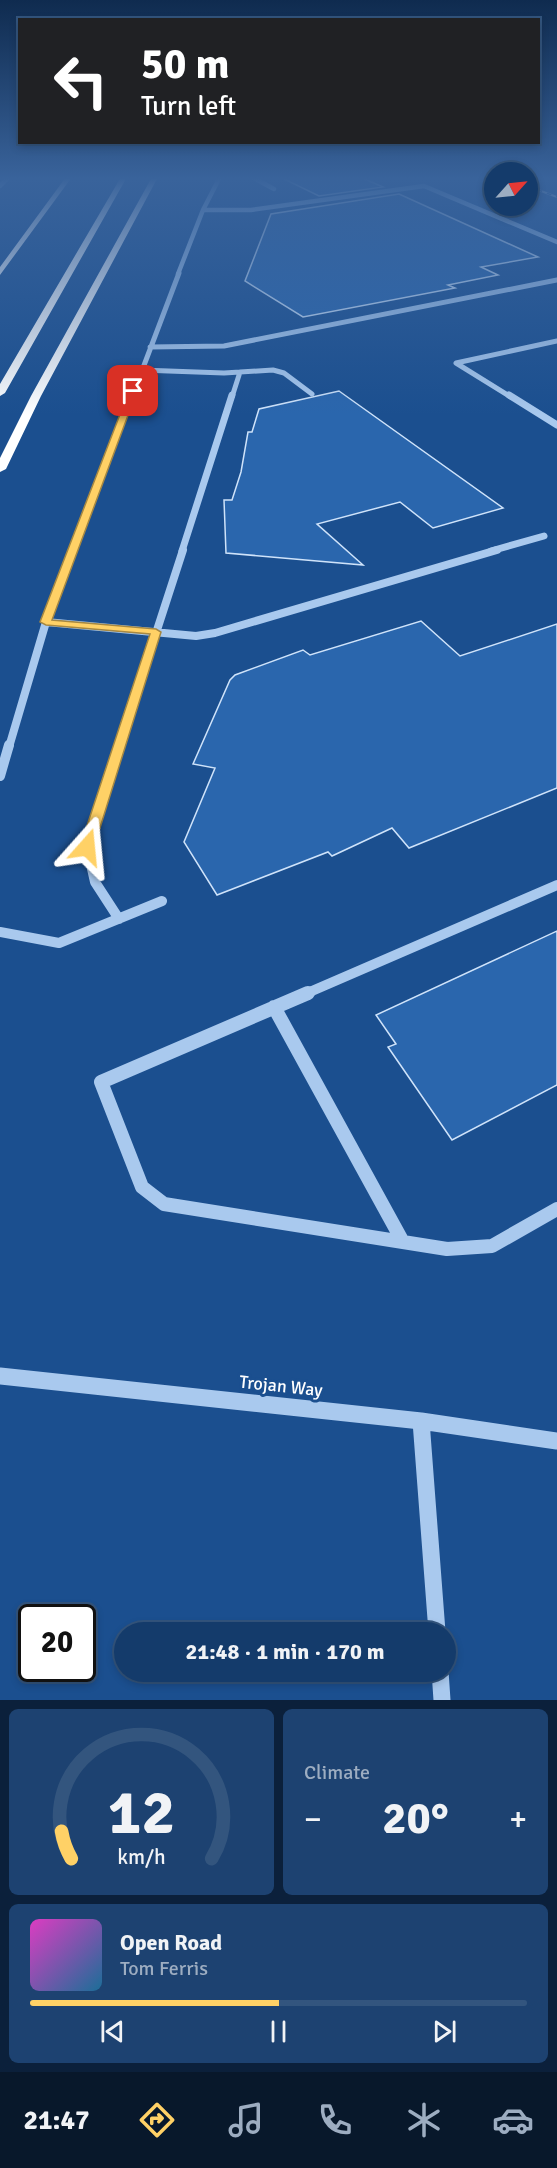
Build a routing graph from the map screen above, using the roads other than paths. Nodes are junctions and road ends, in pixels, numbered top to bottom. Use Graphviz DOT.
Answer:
graph roads {
  1 [pos="12,256"];
  2 [pos="78,256"];
  3 [pos="112,256"];
  4 [pos="185,256"];
  5 [pos="0,273"];
  6 [pos="557,280"];
  7 [pos="557,340"];
  8 [pos="150,347"];
  9 [pos="141,370"];
  10 [pos="240,372"];
  11 [pos="0,393"];
  12 [pos="312,394"];
  13 [pos="557,425"];
  14 [pos="0,469"];
  15 [pos="544,536"];
  16 [pos="46,622"];
  17 [pos="156,632"];
  18 [pos="0,776"];
  19 [pos="557,885"];
  20 [pos="162,901"];
  21 [pos="119,919"];
  22 [pos="0,932"];
  23 [pos="274,1007"];
  24 [pos="557,1209"];
  25 [pos="402,1242"];
  26 [pos="0,1376"];
  27 [pos="421,1421"];
  28 [pos="557,1442"];
  29 [pos="436,1622"];
  30 [pos="441,1682"];
  31 [pos="442,1700"];
  1 -- 5 [label="highway"];
  2 -- 11 [label="highway"];
  3 -- 14 [label="highway"];
  4 -- 8 [label="street"];
  6 -- 8 [label="street"];
  7 -- 13 [label="street"];
  8 -- 9 [label="street"];
  9 -- 10 [label="street"];
  9 -- 16 [label="street"];
  10 -- 12 [label="street"];
  10 -- 17 [label="street"];
  15 -- 17 [label="street"];
  16 -- 17 [label="street"];
  16 -- 18 [label="street"];
  17 -- 21 [label="street"];
  19 -- 23 [label="street"];
  20 -- 21 [label="street"];
  21 -- 22 [label="street"];
  23 -- 25 [label="street"];
  23 -- 25 [label="street"];
  24 -- 25 [label="street"];
  26 -- 27 [label="street, Trojan Way"];
  27 -- 28 [label="street, Trojan Way"];
  27 -- 29 [label="street"];
  30 -- 31 [label="street"];
}
